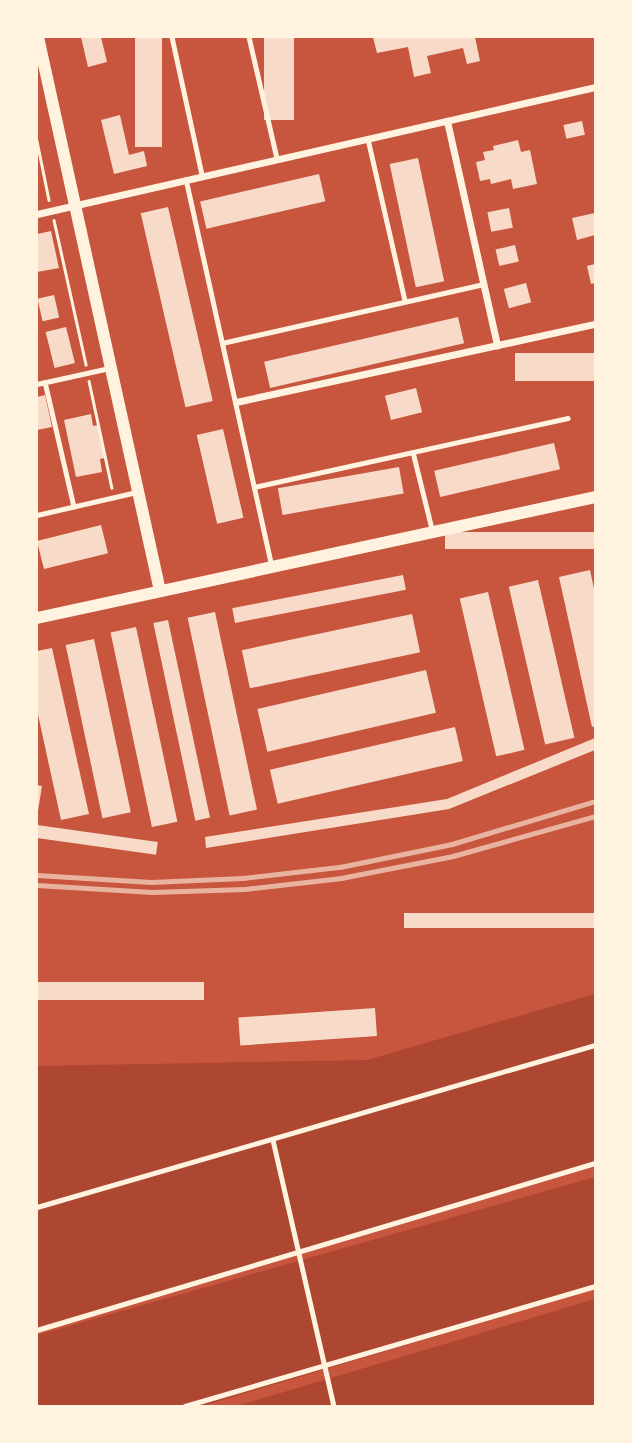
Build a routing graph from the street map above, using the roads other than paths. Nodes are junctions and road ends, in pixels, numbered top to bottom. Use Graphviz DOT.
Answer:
graph roads {
  1 [pos="38,37"];
  2 [pos="172,37"];
  3 [pos="249,37"];
  4 [pos="595,87"];
  5 [pos="447,121"];
  6 [pos="368,138"];
  7 [pos="276,158"];
  8 [pos="202,175"];
  9 [pos="186,179"];
  10 [pos="75,205"];
  11 [pos="37,214"];
  12 [pos="483,284"];
  13 [pos="405,302"];
  14 [pos="595,324"];
  15 [pos="222,343"];
  16 [pos="497,345"];
  17 [pos="111,368"];
  18 [pos="45,382"];
  19 [pos="37,384"];
  20 [pos="236,402"];
  21 [pos="568,418"];
  22 [pos="413,452"];
  23 [pos="254,487"];
  24 [pos="138,492"];
  25 [pos="595,497"];
  26 [pos="74,507"];
  27 [pos="37,515"];
  28 [pos="432,532"];
  29 [pos="272,566"];
  30 [pos="160,591"];
  31 [pos="37,618"];
  32 [pos="595,1045"];
  33 [pos="273,1140"];
  34 [pos="595,1164"];
  35 [pos="37,1207"];
  36 [pos="296,1251"];
  37 [pos="595,1286"];
  38 [pos="37,1330"];
  39 [pos="324,1365"];
  40 [pos="185,1406"];
  41 [pos="334,1406"];
  1 -- 10 [label="main road"];
  2 -- 8 [label="lane"];
  3 -- 7 [label="lane"];
  4 -- 5 [label="street"];
  5 -- 6 [label="street"];
  5 -- 12 [label="street"];
  6 -- 7 [label="street"];
  6 -- 13 [label="lane"];
  7 -- 8 [label="street"];
  8 -- 9 [label="street"];
  9 -- 10 [label="street"];
  9 -- 15 [label="lane"];
  10 -- 11 [label="street"];
  10 -- 17 [label="main road"];
  12 -- 13 [label="lane"];
  12 -- 16 [label="street"];
  13 -- 15 [label="lane"];
  14 -- 16 [label="street"];
  15 -- 20 [label="lane"];
  16 -- 20 [label="street"];
  17 -- 18 [label="lane"];
  17 -- 24 [label="main road"];
  18 -- 19 [label="lane"];
  18 -- 26 [label="lane"];
  20 -- 23 [label="lane"];
  21 -- 22 [label="lane"];
  22 -- 23 [label="lane"];
  22 -- 28 [label="lane"];
  23 -- 29 [label="lane"];
  24 -- 26 [label="lane"];
  24 -- 30 [label="main road"];
  25 -- 28 [label="main road"];
  26 -- 27 [label="lane"];
  28 -- 29 [label="main road"];
  29 -- 30 [label="main road"];
  30 -- 31 [label="main road"];
  32 -- 33 [label="lane"];
  33 -- 35 [label="lane"];
  33 -- 36 [label="lane"];
  34 -- 36 [label="lane"];
  36 -- 38 [label="lane"];
  36 -- 39 [label="lane"];
  37 -- 39 [label="lane"];
  39 -- 40 [label="lane"];
  39 -- 41 [label="lane"];
}
